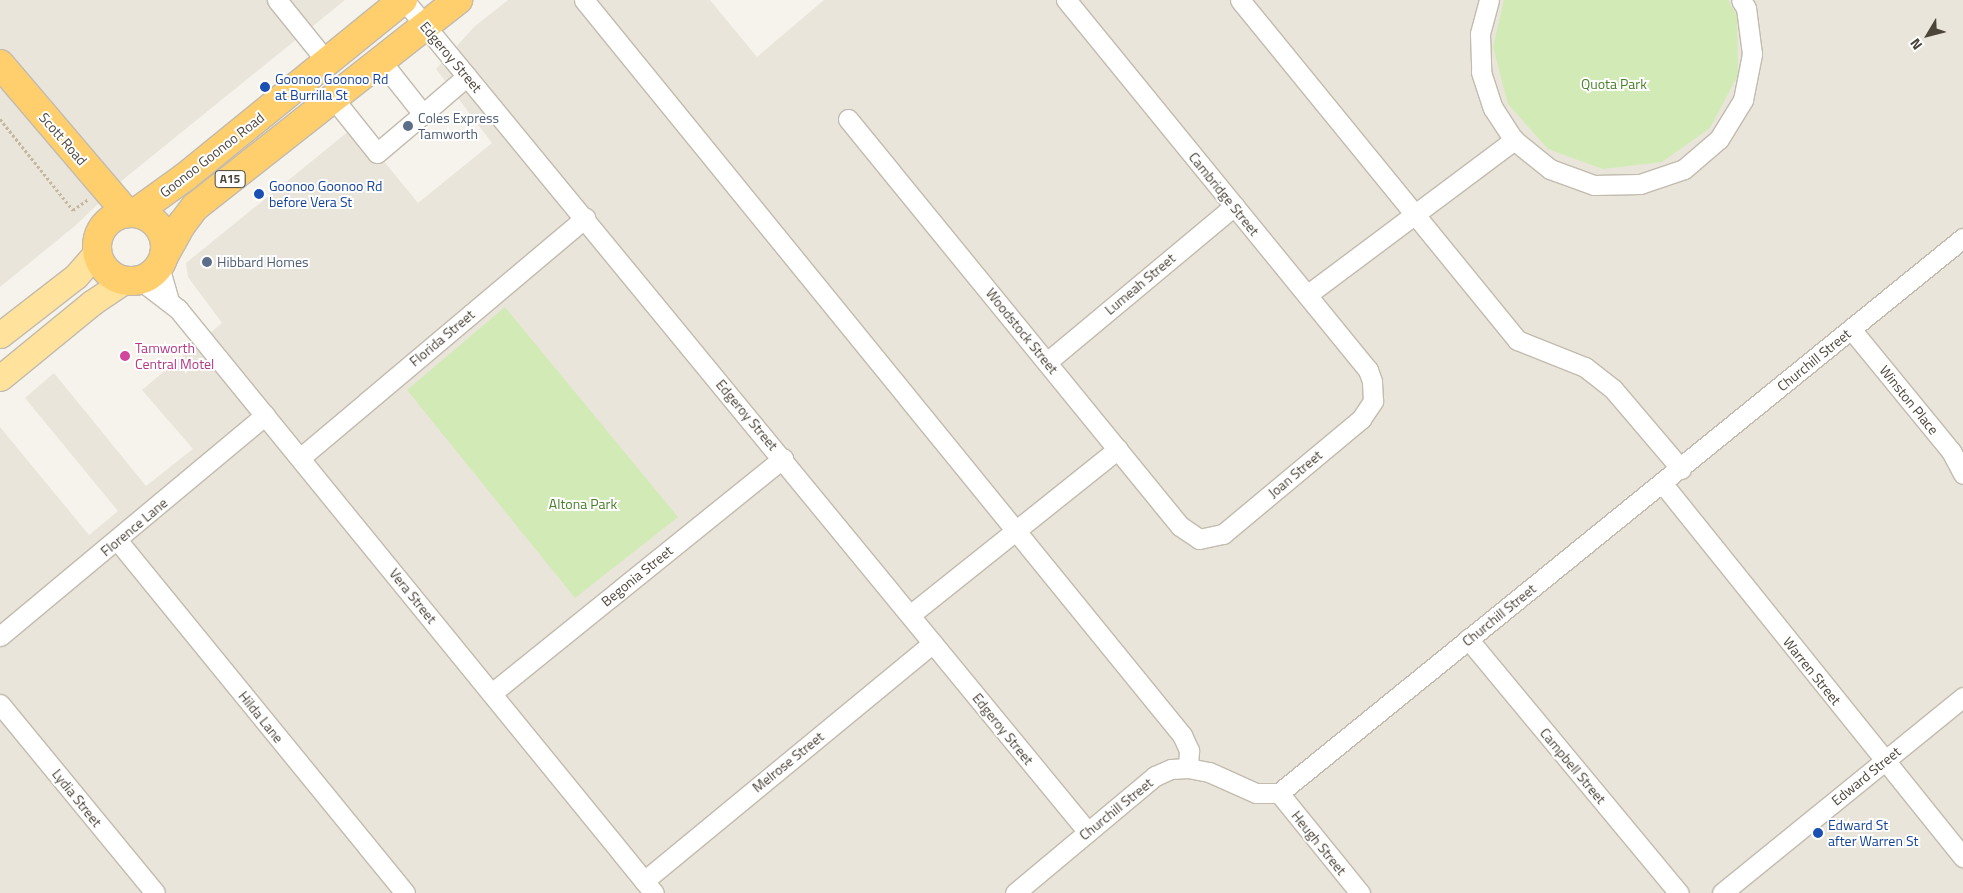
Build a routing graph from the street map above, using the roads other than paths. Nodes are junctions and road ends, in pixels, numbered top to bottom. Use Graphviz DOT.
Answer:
graph roads {
  1 [pos="277,0"];
  2 [pos="404,0"];
  3 [pos="458,0"];
  4 [pos="584,0"];
  5 [pos="1066,0"];
  6 [pos="1240,0"];
  7 [pos="1489,0"];
  8 [pos="1741,0"];
  9 [pos="426,26"];
  10 [pos="381,61"];
  11 [pos="327,62"];
  12 [pos="0,64"];
  13 [pos="467,76"];
  14 [pos="0,87"];
  15 [pos="334,98"];
  16 [pos="423,114"];
  17 [pos="848,119"];
  18 [pos="1514,140"];
  19 [pos="1234,206"];
  20 [pos="130,213"];
  21 [pos="1414,214"];
  22 [pos="585,218"];
  23 [pos="1963,238"];
  24 [pos="99,242"];
  25 [pos="147,270"];
  26 [pos="1307,295"];
  27 [pos="1851,329"];
  28 [pos="0,334"];
  29 [pos="1047,362"];
  30 [pos="0,378"];
  31 [pos="1375,392"];
  32 [pos="265,415"];
  33 [pos="1118,450"];
  34 [pos="300,458"];
  35 [pos="783,458"];
  36 [pos="1681,469"];
  37 [pos="1963,474"];
  38 [pos="1662,484"];
  39 [pos="1016,532"];
  40 [pos="1199,538"];
  41 [pos="118,541"];
  42 [pos="910,615"];
  43 [pos="0,636"];
  44 [pos="1468,639"];
  45 [pos="933,644"];
  46 [pos="492,693"];
  47 [pos="1963,697"];
  48 [pos="0,704"];
  49 [pos="1885,761"];
  50 [pos="1188,768"];
  51 [pos="1279,794"];
  52 [pos="1088,832"];
  53 [pos="1963,857"];
  54 [pos="649,887"];
  55 [pos="154,893"];
  56 [pos="405,893"];
  57 [pos="1014,893"];
  58 [pos="1360,893"];
  59 [pos="1679,893"];
  60 [pos="1722,893"];
  1 -- 11 [label="street"];
  2 -- 9 [label="street, Edgeroy Street"];
  2 -- 11 [label="highway, Goonoo Goonoo Road / A15"];
  3 -- 9 [label="highway, A15"];
  4 -- 39 [label="street"];
  5 -- 19 [label="street, Cambridge Street"];
  6 -- 21 [label="street"];
  7 -- 18 [label="street"];
  8 -- 18 [label="street"];
  9 -- 10 [label="highway, A15"];
  9 -- 13 [label="street, Edgeroy Street"];
  10 -- 15 [label="highway, A15"];
  10 -- 16 [label="street"];
  11 -- 20 [label="highway, Goonoo Goonoo Road / A15"];
  12 -- 20 [label="highway, Scott Road"];
  13 -- 16 [label="street"];
  13 -- 22 [label="street, Edgeroy Street"];
  14 -- 24 [label="highway, Scott Road"];
  15 -- 16 [label="street"];
  15 -- 25 [label="highway, A15"];
  17 -- 29 [label="street, Woodstock Street"];
  18 -- 21 [label="street"];
  19 -- 26 [label="street, Cambridge Street"];
  19 -- 29 [label="street, Lumeah Street"];
  20 -- 24 [label="highway, A15"];
  20 -- 25 [label="highway"];
  21 -- 26 [label="street"];
  21 -- 36 [label="street"];
  22 -- 34 [label="street, Florida Street"];
  22 -- 35 [label="street, Edgeroy Street"];
  23 -- 27 [label="street, Churchill Street"];
  24 -- 25 [label="highway"];
  24 -- 28 [label="main road"];
  25 -- 30 [label="main road"];
  25 -- 32 [label="street, Vera Street"];
  26 -- 31 [label="street, Cambridge Street"];
  27 -- 36 [label="street, Churchill Street"];
  27 -- 37 [label="street, Winston Place"];
  29 -- 33 [label="street, Woodstock Street"];
  31 -- 40 [label="street, Joan Street"];
  32 -- 34 [label="street, Vera Street"];
  32 -- 41 [label="street, Florence Lane"];
  33 -- 39 [label="street"];
  33 -- 40 [label="street, Woodstock Street"];
  34 -- 46 [label="street, Vera Street"];
  35 -- 42 [label="street, Edgeroy Street"];
  35 -- 46 [label="street, Begonia Street"];
  36 -- 38 [label="street, Churchill Street"];
  38 -- 44 [label="street, Churchill Street"];
  38 -- 49 [label="street, Warren Street"];
  39 -- 42 [label="street"];
  39 -- 50 [label="street"];
  41 -- 43 [label="street, Florence Lane"];
  41 -- 56 [label="street, Hilda Lane"];
  42 -- 45 [label="street, Edgeroy Street"];
  44 -- 51 [label="street, Churchill Street"];
  44 -- 59 [label="street, Campbell Street"];
  45 -- 52 [label="street, Edgeroy Street"];
  45 -- 54 [label="street, Melrose Street"];
  46 -- 54 [label="street, Vera Street"];
  47 -- 49 [label="street, Edward Street"];
  48 -- 55 [label="street, Lydia Street"];
  49 -- 53 [label="street, Warren Street"];
  49 -- 60 [label="street, Edward Street"];
  50 -- 51 [label="street, Churchill Street"];
  50 -- 52 [label="street, Churchill Street"];
  51 -- 58 [label="street, Heugh Street"];
  52 -- 57 [label="street, Churchill Street"];
}
